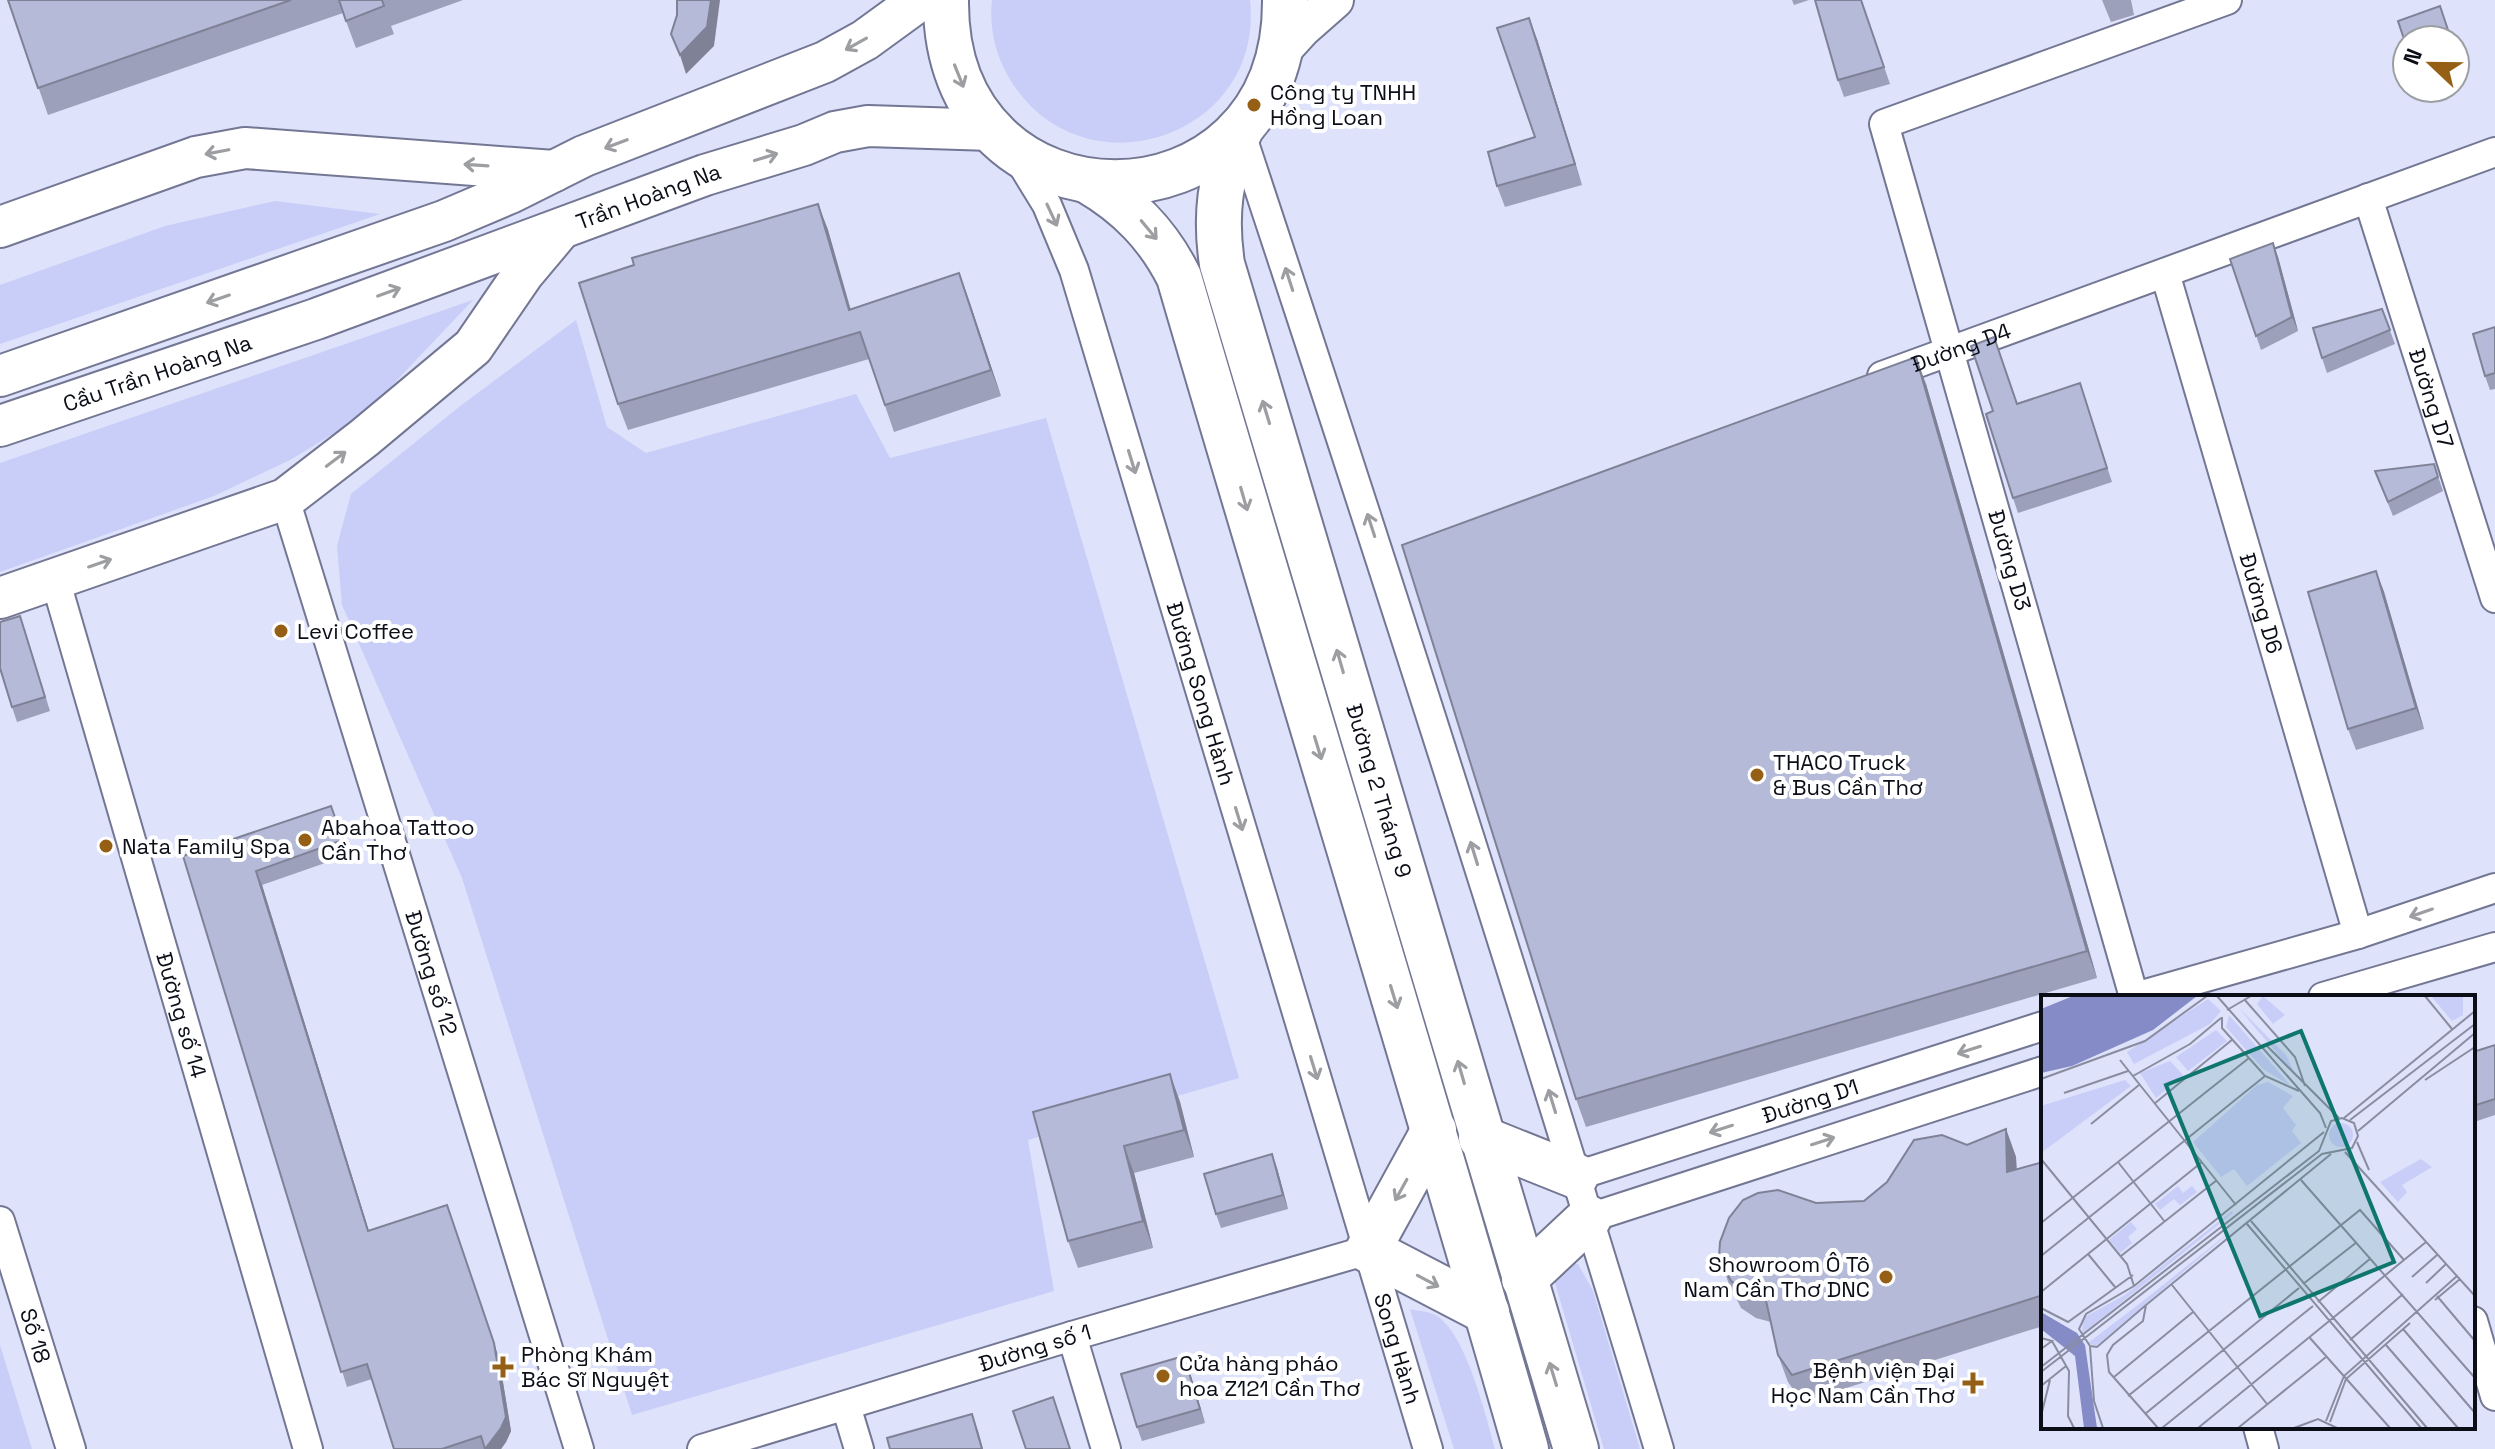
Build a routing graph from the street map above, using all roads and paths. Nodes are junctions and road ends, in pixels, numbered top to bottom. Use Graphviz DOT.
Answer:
graph roads {
  1 [pos="920,0"];
  2 [pos="946,0"];
  3 [pos="1285,0"];
  4 [pos="1335,0"];
  5 [pos="2227,0"];
  6 [pos="1281,52"];
  7 [pos="1240,131"];
  8 [pos="1002,139"];
  9 [pos="2495,152"];
  10 [pos="554,171"];
  11 [pos="1088,181"];
  12 [pos="2368,198"];
  13 [pos="0,227"];
  14 [pos="562,228"];
  15 [pos="2165,273"];
  16 [pos="316,319"];
  17 [pos="1951,351"];
  18 [pos="0,376"];
  19 [pos="1861,384"];
  20 [pos="0,426"];
  21 [pos="285,499"];
  22 [pos="1412,548"];
  23 [pos="1382,559"];
  24 [pos="55,579"];
  25 [pos="0,598"];
  26 [pos="2495,598"];
  27 [pos="2495,888"];
  28 [pos="2358,934"];
  29 [pos="2495,947"];
  30 [pos="2377,990"];
  31 [pos="2134,995"];
  32 [pos="2142,995"];
  33 [pos="2338,995"];
  34 [pos="2041,1027"];
  35 [pos="2041,1072"];
  36 [pos="1434,1130"];
  37 [pos="1481,1138"];
  38 [pos="1576,1176"];
  39 [pos="1589,1218"];
  40 [pos="0,1221"];
  41 [pos="1368,1250"];
  42 [pos="1524,1279"];
  43 [pos="1487,1312"];
  44 [pos="2475,1328"];
  45 [pos="1072,1336"];
  46 [pos="2495,1396"];
  47 [pos="846,1406"];
  48 [pos="2259,1429"];
  49 [pos="71,1449"];
  50 [pos="308,1449"];
  51 [pos="579,1449"];
  52 [pos="702,1449"];
  53 [pos="859,1449"];
  54 [pos="1106,1449"];
  55 [pos="1428,1449"];
  56 [pos="1526,1449"];
  57 [pos="1576,1449"];
  58 [pos="1659,1449"];
  59 [pos="2264,1449"];
  1 -- 10 [label="main road, one-way"];
  2 -- 8 [label="highway, one-way"];
  3 -- 6 [label="highway"];
  4 -- 6 [label="street"];
  5 -- 17 [label="street, Đường D3"];
  6 -- 7 [label="highway"];
  7 -- 11 [label="highway"];
  23 -- 7 [label="street, one-way"];
  37 -- 7 [label="highway, Đường 2 Tháng 9, one-way"];
  8 -- 11 [label="highway"];
  14 -- 8 [label="main road, Trần Hoàng Na, one-way"];
  8 -- 41 [label="street, Đường Song Hành, one-way"];
  9 -- 12 [label="street, Đường D4"];
  10 -- 13 [label="main road, one-way"];
  10 -- 18 [label="main road, one-way"];
  11 -- 36 [label="highway, Đường 2 Tháng 9, one-way"];
  12 -- 15 [label="street, Đường D4"];
  12 -- 26 [label="street, Đường D7"];
  16 -- 14 [label="main road, Trần Hoàng Na, one-way"];
  21 -- 14 [label="main road, one-way"];
  15 -- 17 [label="street, Đường D4"];
  15 -- 28 [label="street, Đường D6"];
  16 -- 20 [label="main road, Cầu Trần Hoàng Na"];
  17 -- 19 [label="street, Đường D4"];
  17 -- 31 [label="street, Đường D3"];
  24 -- 21 [label="main road, one-way"];
  21 -- 51 [label="street, Đường số 12"];
  22 -- 23 [label="street"];
  38 -- 23 [label="street, one-way"];
  24 -- 25 [label="main road"];
  24 -- 50 [label="street, Đường số 14"];
  27 -- 28 [label="street, one-way"];
  28 -- 32 [label="street"];
  29 -- 30 [label="street"];
  30 -- 33 [label="street"];
  34 -- 38 [label="street, Đường D1, one-way"];
  39 -- 35 [label="street, Đường D1, one-way"];
  36 -- 41 [label="highway, one-way"];
  36 -- 43 [label="highway, Đường 2 Tháng 9"];
  37 -- 38 [label="highway"];
  37 -- 42 [label="highway, Đường 2 Tháng 9"];
  38 -- 39 [label="street"];
  39 -- 42 [label="highway"];
  39 -- 58 [label="street"];
  40 -- 49 [label="street, Số 18"];
  41 -- 43 [label="highway, one-way"];
  41 -- 45 [label="street, Đường số 1"];
  41 -- 55 [label="street, Song Hành"];
  57 -- 42 [label="highway, Đường 2 Tháng 9, one-way"];
  43 -- 56 [label="highway, Đường 2 Tháng 9"];
  44 -- 46 [label="street"];
  45 -- 47 [label="street, Đường số 1"];
  45 -- 54 [label="street"];
  47 -- 52 [label="street, Đường số 1"];
  47 -- 53 [label="street"];
  48 -- 59 [label="street"];
}
